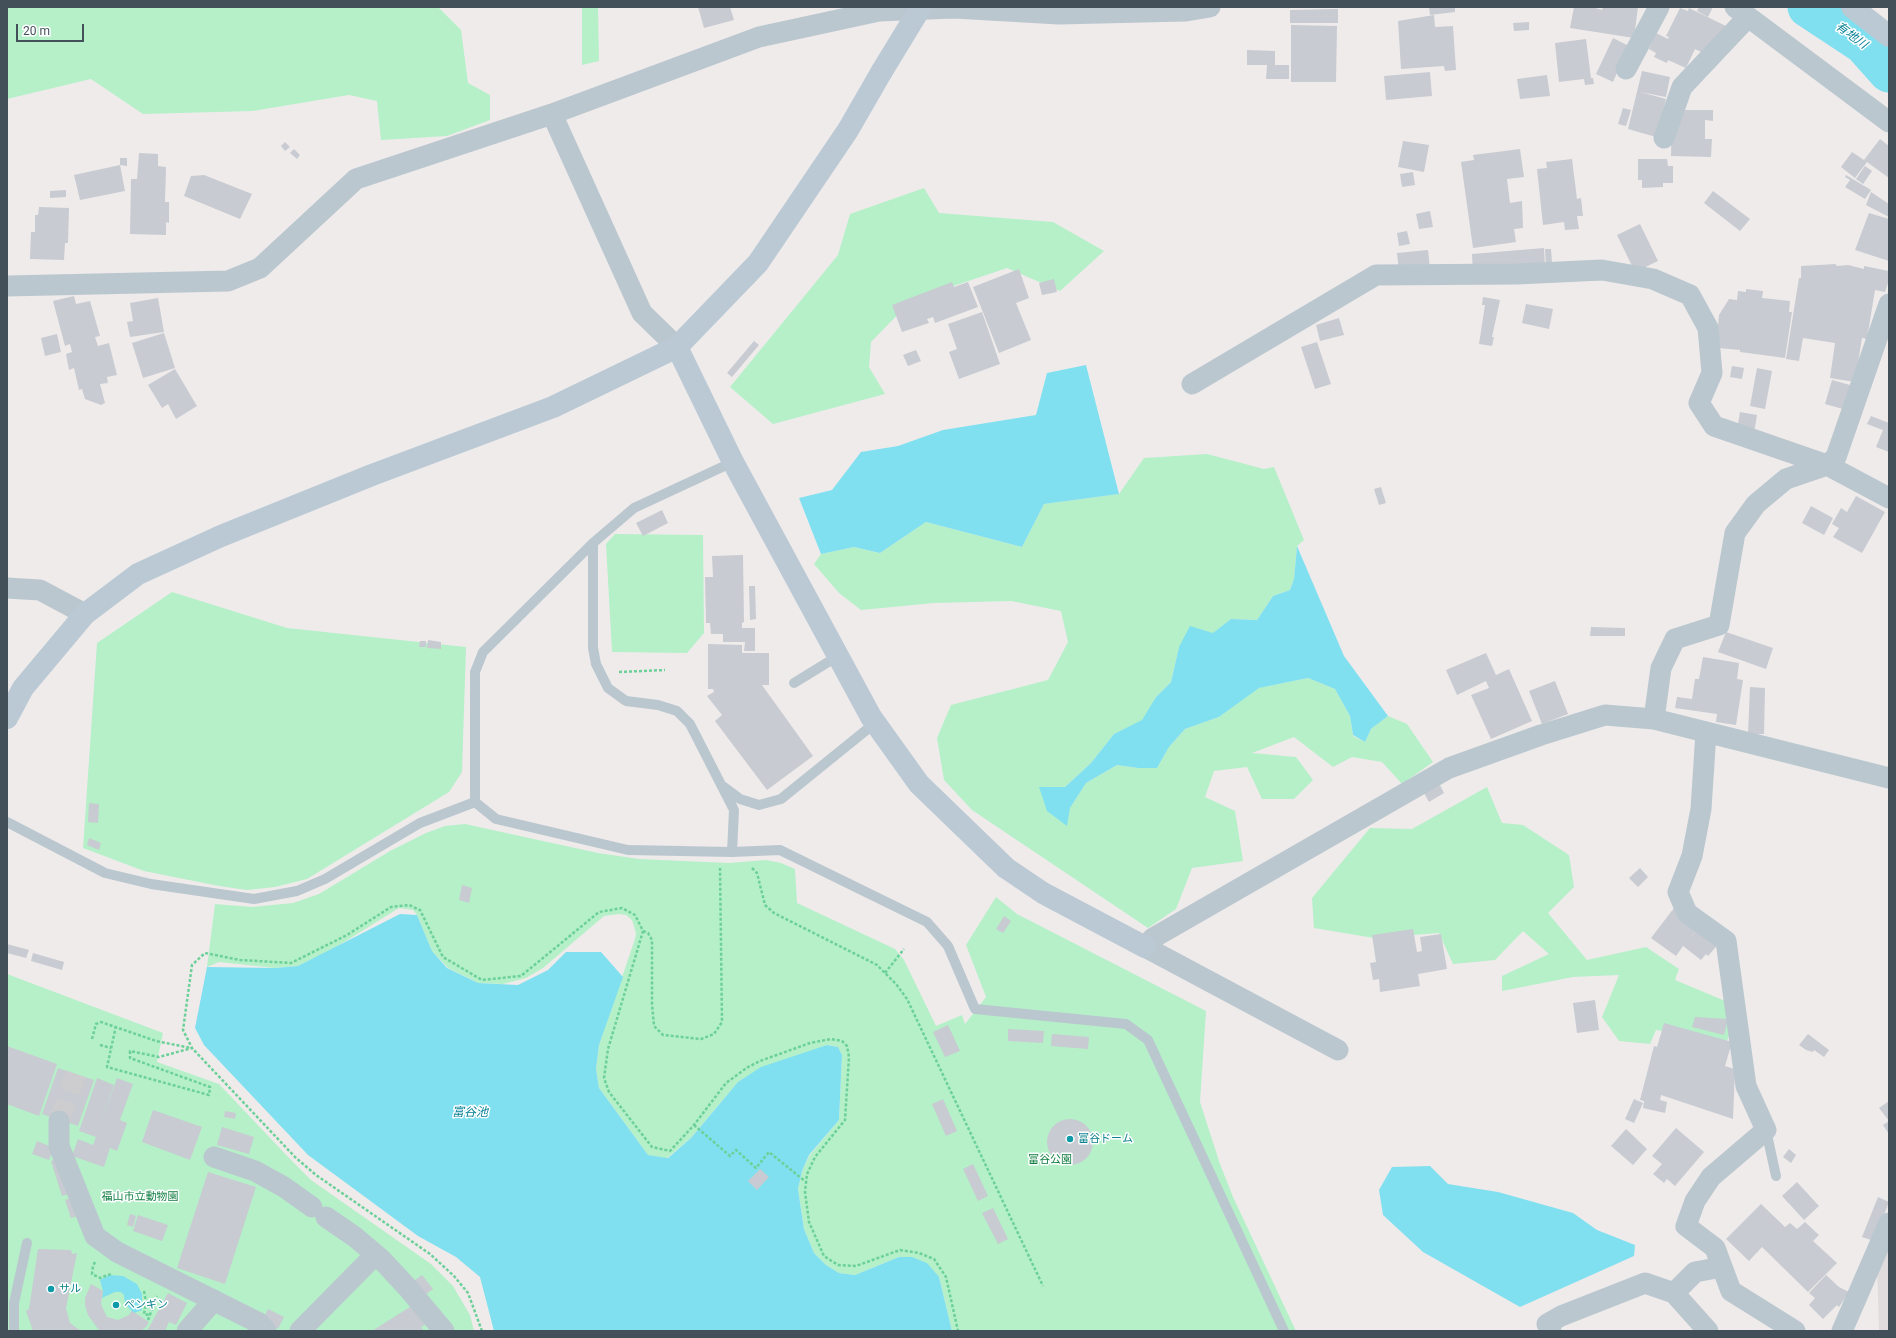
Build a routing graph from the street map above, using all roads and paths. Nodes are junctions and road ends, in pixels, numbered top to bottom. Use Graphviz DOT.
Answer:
graph roads {
  1 [pos="921,7"];
  2 [pos="1210,7"];
  3 [pos="1658,7"];
  4 [pos="1852,7"];
  5 [pos="954,8"];
  6 [pos="1742,12"];
  7 [pos="1889,36"];
  8 [pos="1626,69"];
  9 [pos="552,114"];
  10 [pos="1889,122"];
  11 [pos="1664,138"];
  12 [pos="7,286"];
  13 [pos="1889,304"];
  14 [pos="677,347"];
  15 [pos="1192,384"];
  16 [pos="733,462"];
  17 [pos="1827,466"];
  18 [pos="1889,498"];
  19 [pos="593,543"];
  20 [pos="7,588"];
  21 [pos="85,614"];
  22 [pos="838,656"];
  23 [pos="665,670"];
  24 [pos="601,674"];
  25 [pos="794,683"];
  26 [pos="7,718"];
  27 [pos="1654,719"];
  28 [pos="875,723"];
  29 [pos="1706,732"];
  30 [pos="1889,778"];
  31 [pos="722,785"];
  32 [pos="475,802"];
  33 [pos="7,822"];
  34 [pos="720,852"];
  35 [pos="732,852"];
  36 [pos="744,852"];
  37 [pos="642,931"];
  38 [pos="1145,947"];
  39 [pos="904,949"];
  40 [pos="885,973"];
  41 [pos="116,1026"];
  42 [pos="92,1039"];
  43 [pos="100,1045"];
  44 [pos="111,1048"];
  45 [pos="192,1048"];
  46 [pos="1338,1050"];
  47 [pos="59,1121"];
  48 [pos="694,1125"];
  49 [pos="1766,1130"];
  50 [pos="214,1157"];
  51 [pos="1776,1176"];
  52 [pos="806,1182"];
  53 [pos="1889,1223"];
  54 [pos="27,1243"];
  55 [pos="375,1255"];
  56 [pos="1722,1267"];
  57 [pos="1043,1286"];
  58 [pos="1674,1293"];
  59 [pos="214,1300"];
  60 [pos="14,1331"];
  61 [pos="187,1331"];
  62 [pos="266,1331"];
  63 [pos="300,1331"];
  64 [pos="444,1331"];
  65 [pos="482,1331"];
  66 [pos="958,1331"];
  67 [pos="1284,1331"];
  68 [pos="1551,1331"];
  69 [pos="1708,1331"];
  70 [pos="1795,1331"];
  71 [pos="1842,1331"];
  1 -- 14 [label="street, bridge"];
  2 -- 5 [label="street"];
  3 -- 8 [label="street"];
  4 -- 7 [label="street"];
  5 -- 9 [label="street"];
  6 -- 10 [label="street"];
  6 -- 11 [label="street"];
  9 -- 12 [label="street"];
  9 -- 14 [label="street"];
  13 -- 17 [label="street"];
  14 -- 16 [label="street"];
  14 -- 21 [label="street"];
  15 -- 17 [label="street"];
  16 -- 19 [label="lane"];
  16 -- 22 [label="street"];
  17 -- 18 [label="street"];
  17 -- 27 [label="street"];
  19 -- 24 [label="lane"];
  19 -- 32 [label="lane"];
  20 -- 21 [label="street"];
  21 -- 26 [label="street"];
  22 -- 25 [label="lane"];
  22 -- 28 [label="street"];
  23 -- 24 [label="path"];
  24 -- 31 [label="lane"];
  27 -- 29 [label="street"];
  27 -- 38 [label="street"];
  28 -- 31 [label="lane"];
  28 -- 38 [label="street"];
  29 -- 30 [label="street"];
  29 -- 49 [label="street"];
  31 -- 35 [label="lane"];
  32 -- 33 [label="lane"];
  32 -- 34 [label="lane"];
  34 -- 35 [label="lane"];
  34 -- 37 [label="path"];
  35 -- 36 [label="lane"];
  36 -- 40 [label="path"];
  36 -- 67 [label="lane"];
  37 -- 45 [label="path"];
  37 -- 48 [label="path"];
  38 -- 46 [label="street"];
  39 -- 40 [label="path"];
  40 -- 57 [label="path"];
  41 -- 42 [label="path"];
  41 -- 44 [label="path"];
  41 -- 45 [label="path"];
  43 -- 44 [label="path"];
  44 -- 45 [label="path"];
  45 -- 65 [label="path"];
  47 -- 59 [label="street"];
  48 -- 52 [label="path"];
  48 -- 52 [label="path"];
  49 -- 51 [label="lane"];
  49 -- 56 [label="street"];
  50 -- 55 [label="street"];
  52 -- 66 [label="path"];
  53 -- 71 [label="street"];
  54 -- 60 [label="lane"];
  55 -- 63 [label="street"];
  55 -- 64 [label="street"];
  56 -- 58 [label="street"];
  56 -- 70 [label="street"];
  58 -- 68 [label="street"];
  58 -- 69 [label="street"];
  59 -- 61 [label="street"];
  59 -- 62 [label="street"];
}
